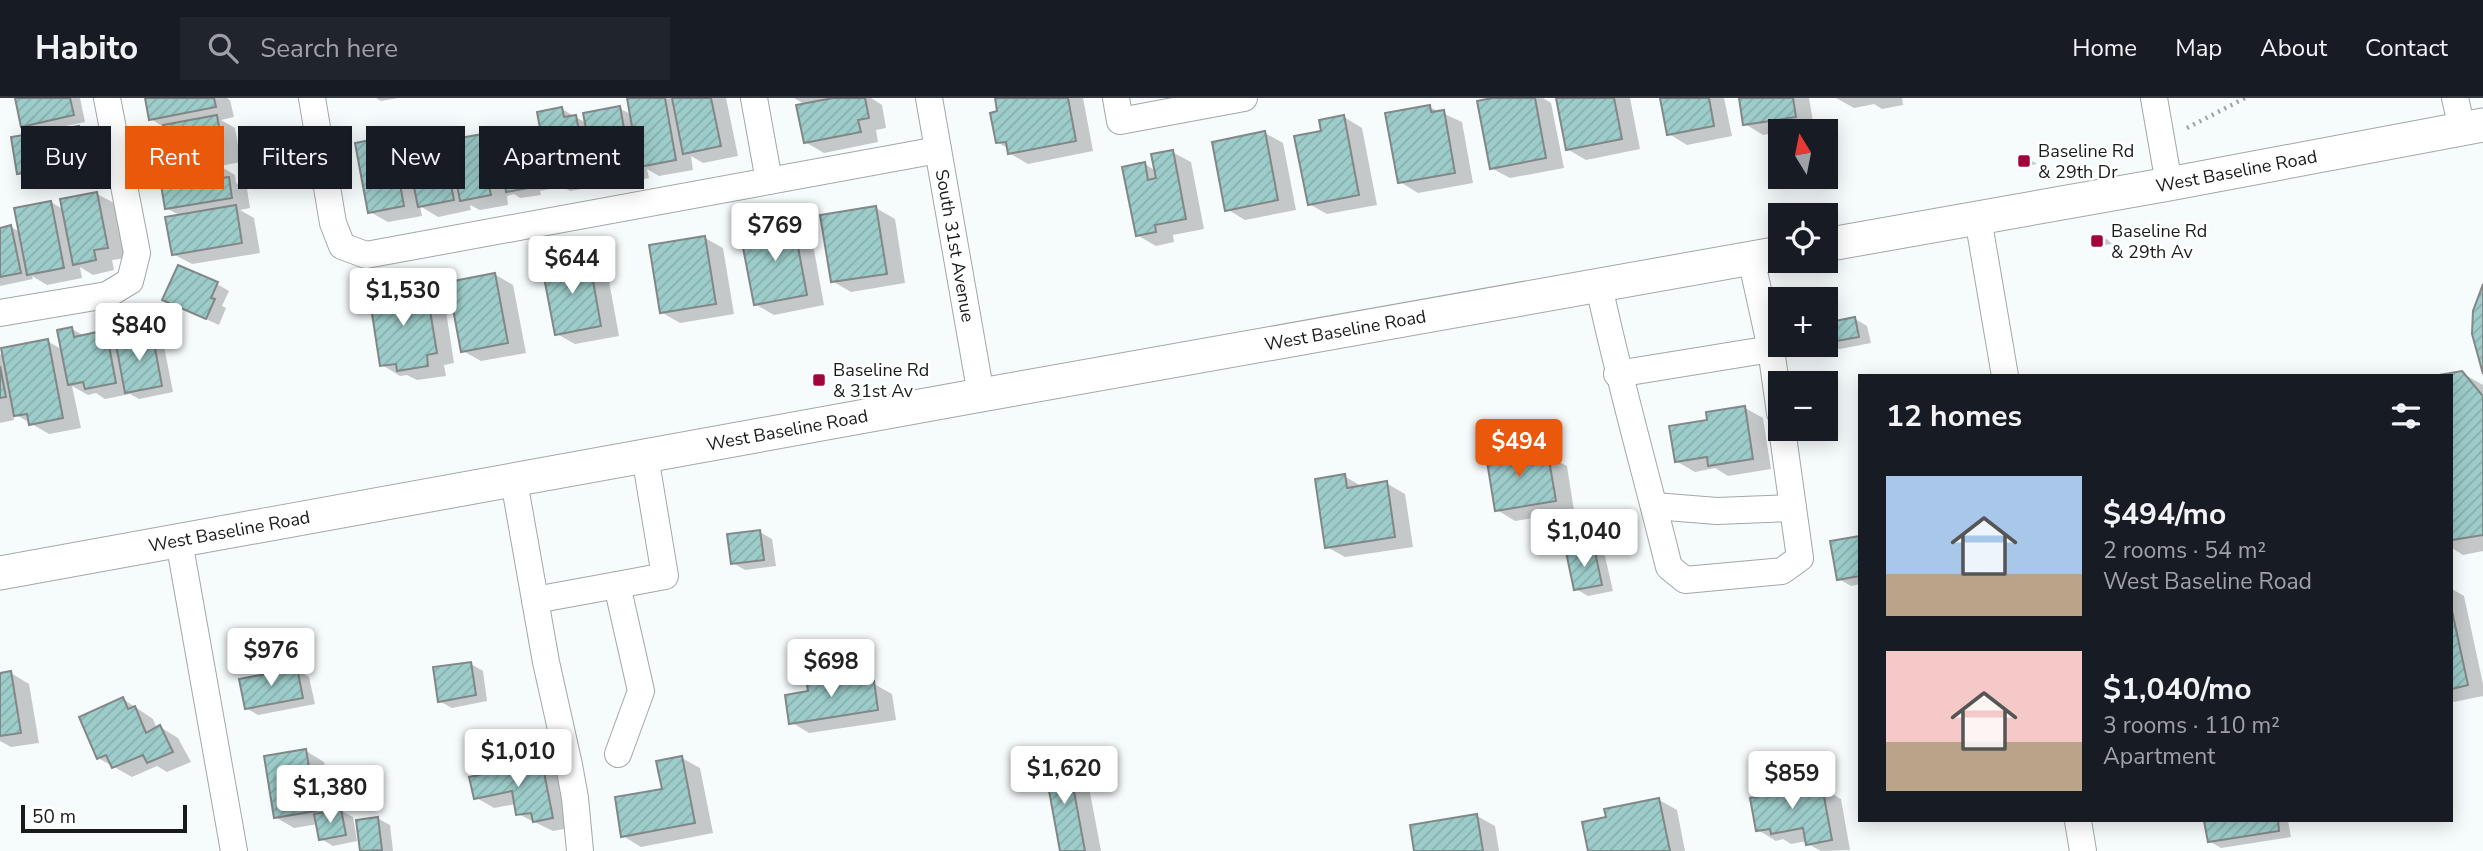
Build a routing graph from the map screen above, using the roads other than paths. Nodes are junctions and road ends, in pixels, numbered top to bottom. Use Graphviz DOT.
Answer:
graph roads {
  1 [pos="107,98"];
  2 [pos="312,98"];
  3 [pos="754,98"];
  4 [pos="929,98"];
  5 [pos="1244,98"];
  6 [pos="2154,98"];
  7 [pos="1118,109"];
  8 [pos="2467,117"];
  9 [pos="938,150"];
  10 [pos="769,181"];
  11 [pos="2169,184"];
  12 [pos="1978,218"];
  13 [pos="1838,243"];
  14 [pos="1765,255"];
  15 [pos="1599,286"];
  16 [pos="1768,302"];
  17 [pos="0,313"];
  18 [pos="1768,349"];
  19 [pos="1617,374"];
  20 [pos="2005,374"];
  21 [pos="981,395"];
  22 [pos="1784,441"];
  23 [pos="645,456"];
  24 [pos="514,481"];
  25 [pos="1654,506"];
  26 [pos="1793,509"];
  27 [pos="179,541"];
  28 [pos="0,573"];
  29 [pos="617,585"];
  30 [pos="535,600"];
  31 [pos="618,754"];
  32 [pos="2078,822"];
  33 [pos="234,851"];
  34 [pos="580,851"];
  35 [pos="2083,851"];
  1 -- 17 [label="street"];
  2 -- 10 [label="street"];
  3 -- 10 [label="street"];
  4 -- 9 [label="street, South 31st Avenue"];
  5 -- 7 [label="street"];
  6 -- 11 [label="street"];
  8 -- 11 [label="main road, West Baseline Road"];
  9 -- 10 [label="street"];
  9 -- 21 [label="street, South 31st Avenue"];
  11 -- 12 [label="main road, West Baseline Road"];
  12 -- 13 [label="main road, West Baseline Road"];
  12 -- 20 [label="street"];
  14 -- 15 [label="main road, West Baseline Road"];
  14 -- 16 [label="street"];
  15 -- 19 [label="street"];
  15 -- 21 [label="main road, West Baseline Road"];
  18 -- 19 [label="street"];
  19 -- 25 [label="street"];
  21 -- 23 [label="main road, West Baseline Road"];
  22 -- 26 [label="street"];
  23 -- 24 [label="main road, West Baseline Road"];
  23 -- 29 [label="street"];
  24 -- 27 [label="main road, West Baseline Road"];
  24 -- 30 [label="street"];
  25 -- 26 [label="street"];
  25 -- 26 [label="street"];
  27 -- 28 [label="main road, West Baseline Road"];
  27 -- 33 [label="street"];
  29 -- 30 [label="street"];
  29 -- 31 [label="street"];
  30 -- 34 [label="street"];
  32 -- 35 [label="street"];
}
